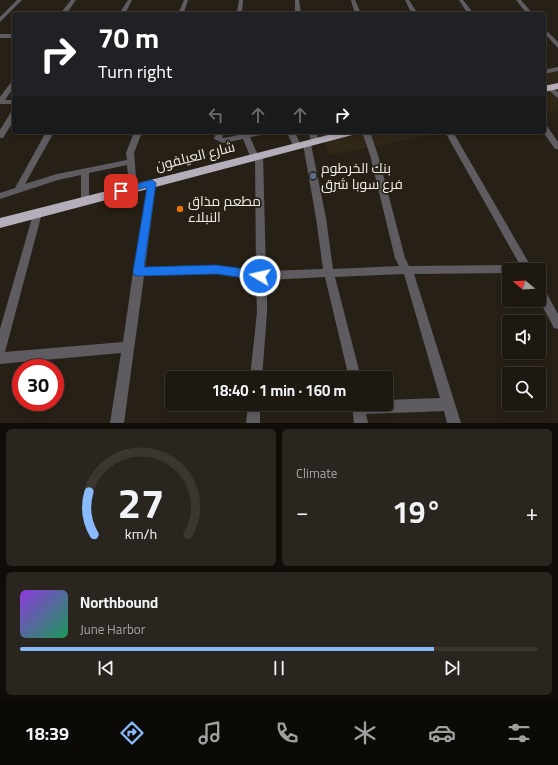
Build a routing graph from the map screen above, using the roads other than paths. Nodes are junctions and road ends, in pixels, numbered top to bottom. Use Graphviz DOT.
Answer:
graph roads {
  1 [pos="20,0"];
  2 [pos="74,0"];
  3 [pos="130,0"];
  4 [pos="186,0"];
  5 [pos="241,0"];
  6 [pos="297,0"];
  7 [pos="353,0"];
  8 [pos="408,0"];
  9 [pos="461,0"];
  10 [pos="518,0"];
  11 [pos="65,12"];
  12 [pos="123,12"];
  13 [pos="182,12"];
  14 [pos="239,12"];
  15 [pos="298,12"];
  16 [pos="357,12"];
  17 [pos="414,12"];
  18 [pos="470,12"];
  19 [pos="528,12"];
  20 [pos="0,20"];
  21 [pos="546,34"];
  22 [pos="0,36"];
  23 [pos="12,36"];
  24 [pos="558,46"];
  25 [pos="558,69"];
  26 [pos="546,72"];
  27 [pos="12,85"];
  28 [pos="550,88"];
  29 [pos="558,96"];
  30 [pos="0,102"];
  31 [pos="12,102"];
  32 [pos="12,117"];
  33 [pos="546,131"];
  34 [pos="49,134"];
  35 [pos="137,134"];
  36 [pos="219,134"];
  37 [pos="255,134"];
  38 [pos="296,134"];
  39 [pos="342,134"];
  40 [pos="367,134"];
  41 [pos="450,134"];
  42 [pos="0,136"];
  43 [pos="246,136"];
  44 [pos="308,141"];
  45 [pos="558,147"];
  46 [pos="256,156"];
  47 [pos="130,162"];
  48 [pos="85,171"];
  49 [pos="152,183"];
  50 [pos="133,188"];
  51 [pos="18,190"];
  52 [pos="0,196"];
  53 [pos="85,201"];
  54 [pos="36,213"];
  55 [pos="0,223"];
  56 [pos="525,263"];
  57 [pos="502,269"];
  58 [pos="407,270"];
  59 [pos="138,272"];
  60 [pos="329,274"];
  61 [pos="260,276"];
  62 [pos="546,303"];
  63 [pos="558,324"];
  64 [pos="128,347"];
  65 [pos="0,350"];
  66 [pos="0,358"];
  67 [pos="257,371"];
  68 [pos="352,371"];
  69 [pos="448,404"];
  70 [pos="393,405"];
  71 [pos="254,411"];
  72 [pos="359,411"];
  73 [pos="118,423"];
  74 [pos="253,423"];
  75 [pos="361,423"];
  76 [pos="454,423"];
  1 -- 20 [label="street"];
  2 -- 11 [label="street"];
  3 -- 12 [label="street"];
  4 -- 13 [label="street"];
  5 -- 14 [label="street"];
  6 -- 15 [label="street"];
  7 -- 16 [label="street"];
  8 -- 17 [label="street"];
  9 -- 18 [label="street"];
  10 -- 19 [label="street"];
  21 -- 24 [label="street"];
  22 -- 23 [label="street"];
  25 -- 26 [label="street"];
  27 -- 30 [label="street"];
  28 -- 29 [label="street"];
  30 -- 31 [label="street"];
  32 -- 42 [label="street"];
  33 -- 45 [label="street"];
  34 -- 51 [label="street"];
  35 -- 47 [label="street"];
  36 -- 43 [label="street"];
  37 -- 43 [label="street"];
  38 -- 44 [label="street"];
  39 -- 44 [label="highway, شارع العيلفون"];
  40 -- 58 [label="street"];
  41 -- 56 [label="street"];
  43 -- 46 [label="street"];
  44 -- 46 [label="highway, شارع العيلفون"];
  44 -- 60 [label="street"];
  46 -- 49 [label="highway, شارع العيلفون"];
  46 -- 61 [label="street"];
  47 -- 48 [label="street"];
  47 -- 50 [label="street"];
  48 -- 51 [label="street"];
  48 -- 53 [label="street"];
  49 -- 50 [label="highway, شارع العيلفون"];
  49 -- 59 [label="street"];
  50 -- 53 [label="highway, شارع العيلفون"];
  51 -- 52 [label="street"];
  53 -- 54 [label="highway, شارع العيلفون"];
  54 -- 55 [label="highway, شارع العيلفون"];
  54 -- 65 [label="street"];
  57 -- 58 [label="street"];
  58 -- 60 [label="street"];
  58 -- 69 [label="street"];
  59 -- 61 [label="street"];
  59 -- 64 [label="street"];
  60 -- 61 [label="street"];
  60 -- 68 [label="street"];
  61 -- 67 [label="street"];
  62 -- 63 [label="street"];
  64 -- 66 [label="street"];
  64 -- 73 [label="street"];
  69 -- 70 [label="street"];
  69 -- 76 [label="street"];
  71 -- 74 [label="street"];
  72 -- 75 [label="street"];
}
